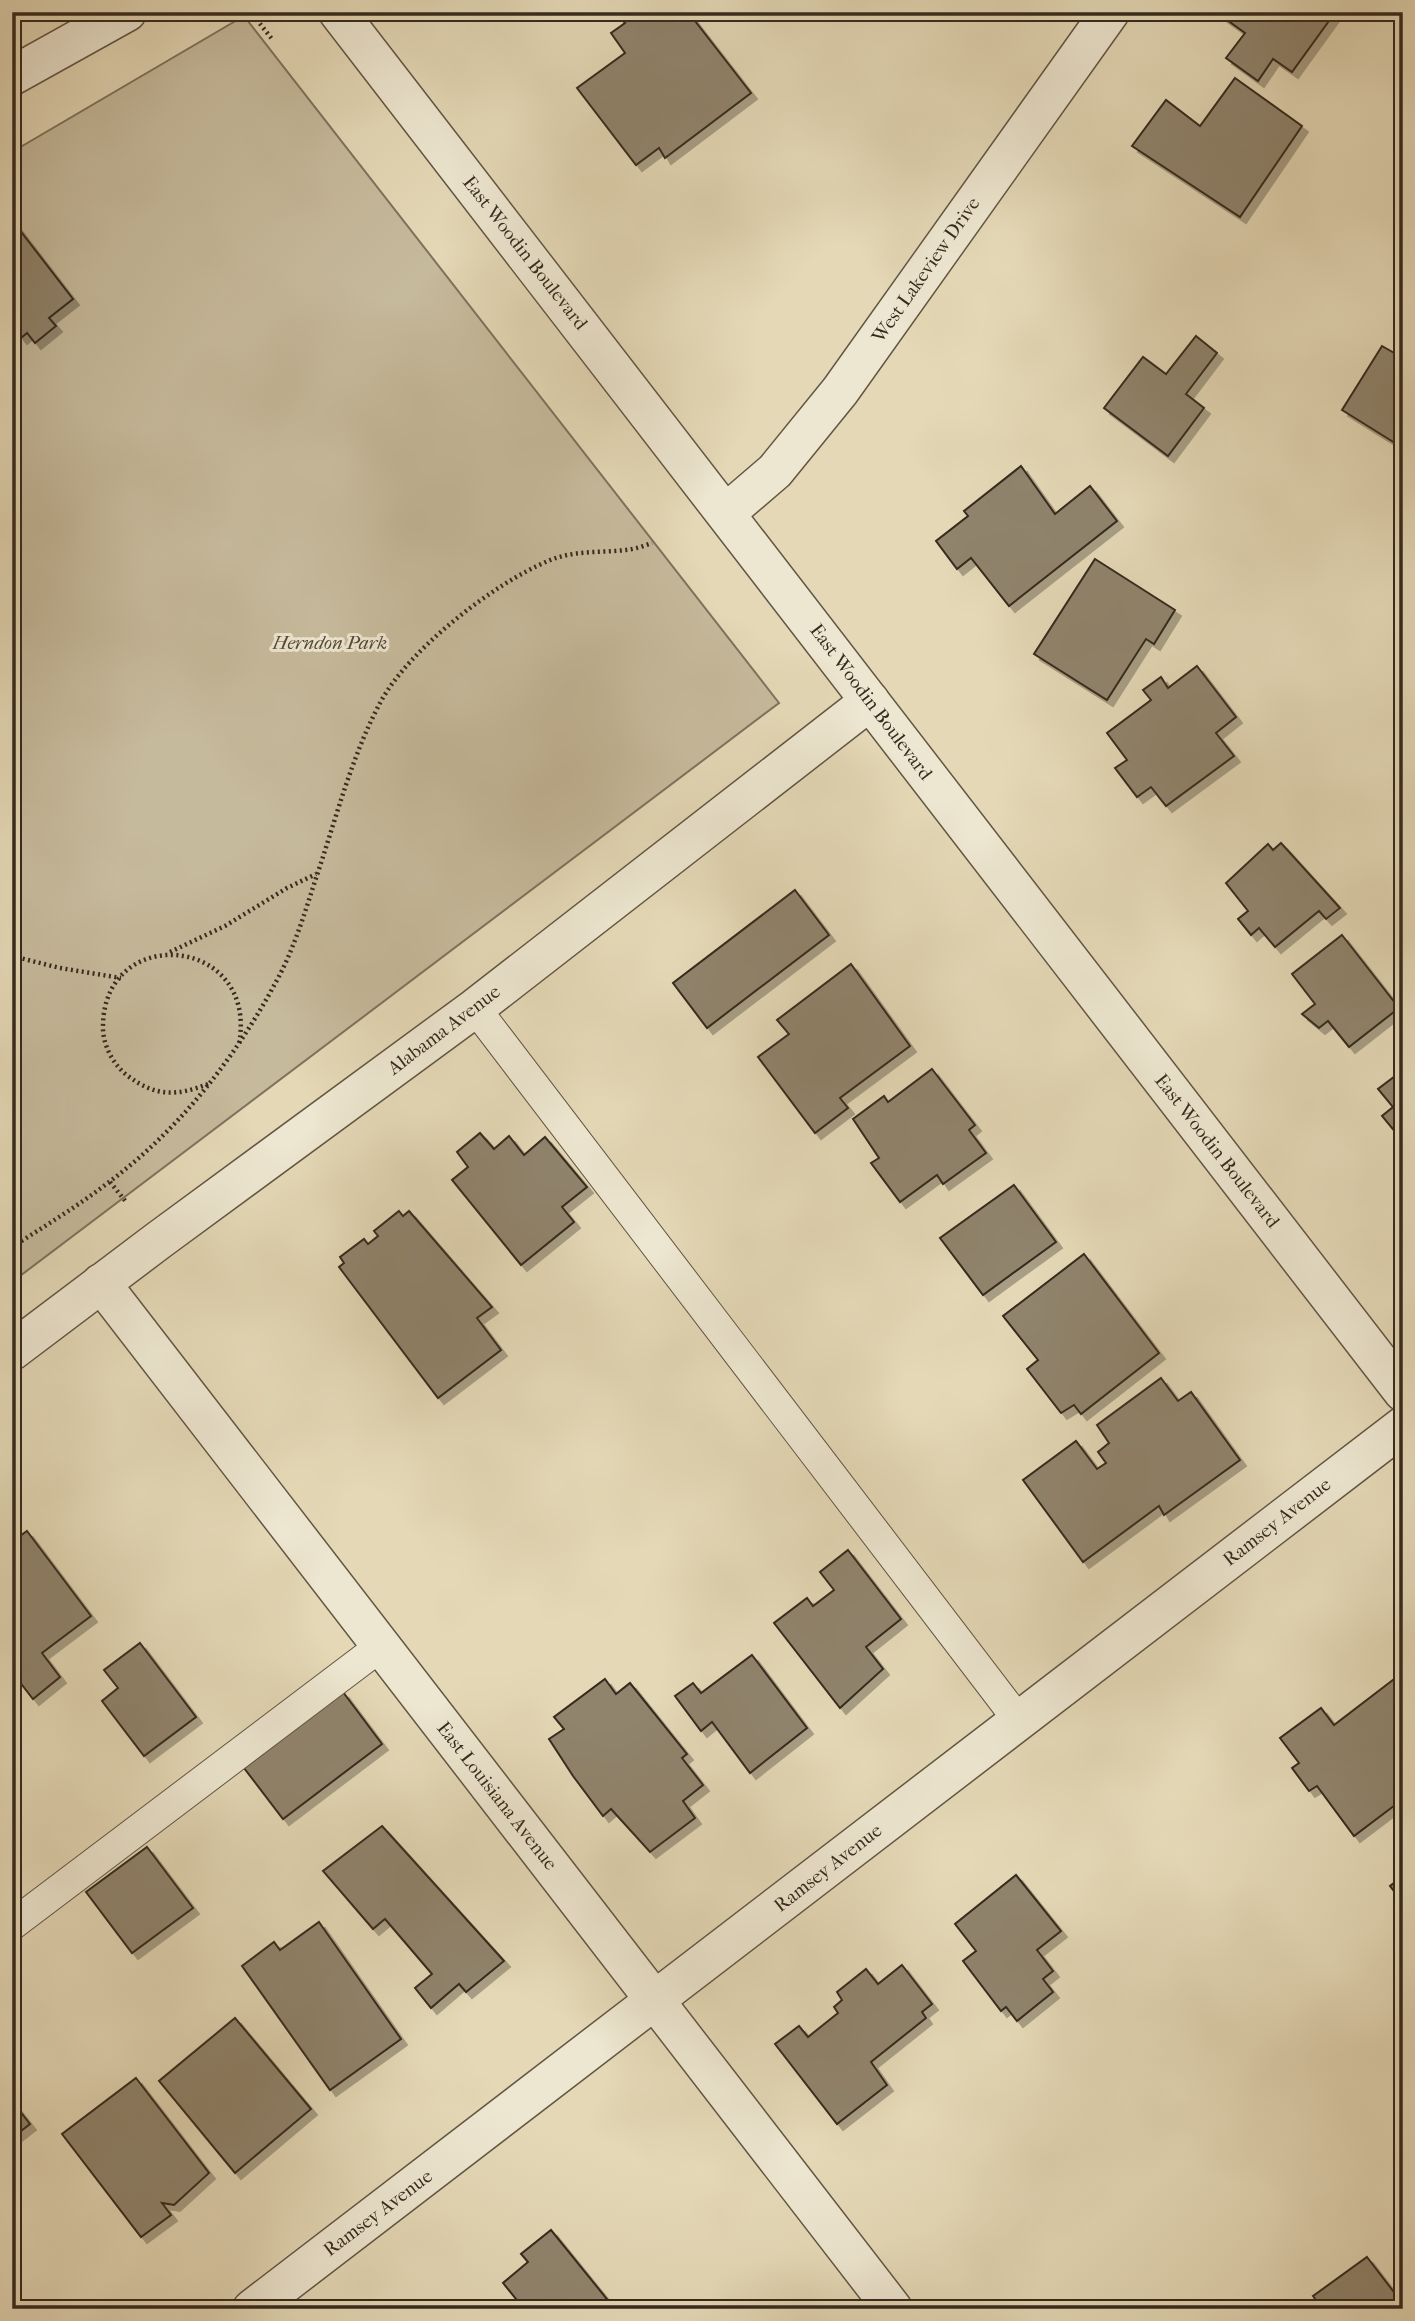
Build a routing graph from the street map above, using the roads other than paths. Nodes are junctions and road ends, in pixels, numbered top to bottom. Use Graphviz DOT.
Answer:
graph roads {
  1 [pos="127,12"];
  2 [pos="338,12"];
  3 [pos="1110,12"];
  4 [pos="12,76"];
  5 [pos="726,513"];
  6 [pos="870,701"];
  7 [pos="475,1008"];
  8 [pos="101,1283"];
  9 [pos="12,1351"];
  10 [pos="1403,1392"];
  11 [pos="1403,1426"];
  12 [pos="381,1646"];
  13 [pos="1019,1721"];
  14 [pos="12,1925"];
  15 [pos="655,2001"];
  16 [pos="253,2309"];
  17 [pos="893,2309"];
  1 -- 4 [label="street"];
  2 -- 5 [label="street, East Woodin Boulevard"];
  3 -- 5 [label="street, West Lakeview Drive"];
  5 -- 6 [label="street, East Woodin Boulevard"];
  6 -- 7 [label="street, Alabama Avenue"];
  6 -- 10 [label="street, East Woodin Boulevard"];
  7 -- 8 [label="street, Alabama Avenue"];
  7 -- 13 [label="lane"];
  8 -- 9 [label="street, Alabama Avenue"];
  8 -- 12 [label="street, East Louisiana Avenue"];
  11 -- 13 [label="street, Ramsey Avenue"];
  12 -- 14 [label="lane"];
  12 -- 15 [label="street, East Louisiana Avenue"];
  13 -- 15 [label="street, Ramsey Avenue"];
  15 -- 16 [label="street, Ramsey Avenue"];
  15 -- 17 [label="street, East Louisiana Avenue"];
}
